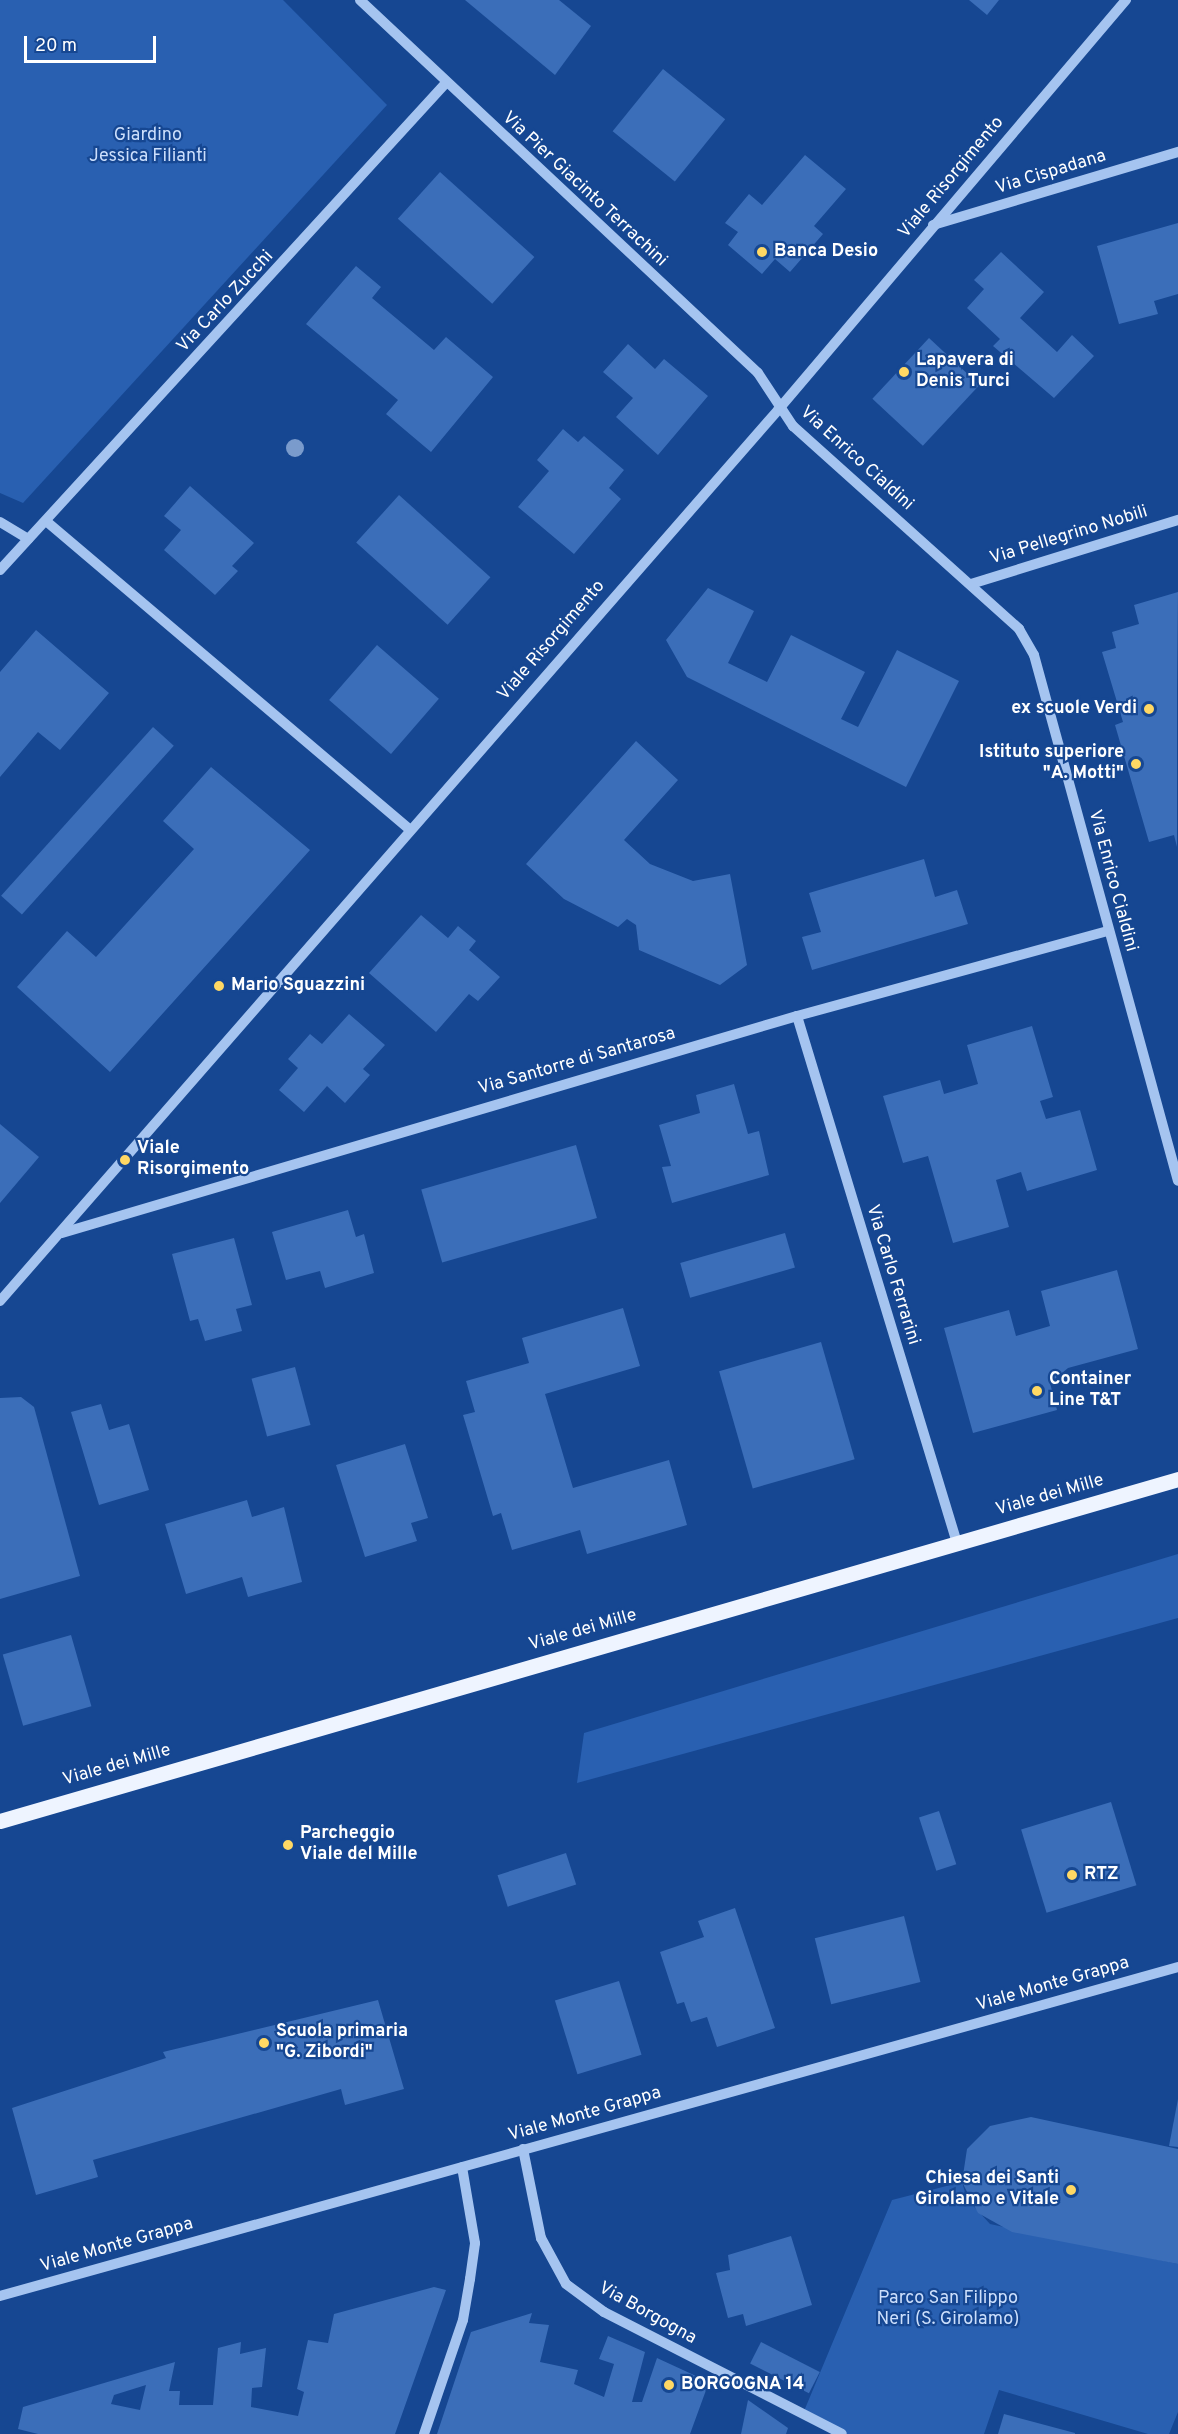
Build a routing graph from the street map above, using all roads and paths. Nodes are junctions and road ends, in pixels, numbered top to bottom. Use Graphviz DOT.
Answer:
graph roads {
  1 [pos="360,0"];
  2 [pos="1126,0"];
  3 [pos="445,84"];
  4 [pos="1178,152"];
  5 [pos="933,225"];
  6 [pos="777,410"];
  7 [pos="1178,520"];
  8 [pos="46,521"];
  9 [pos="0,522"];
  10 [pos="28,539"];
  11 [pos="0,570"];
  12 [pos="971,584"];
  13 [pos="409,830"];
  14 [pos="1108,931"];
  15 [pos="797,1016"];
  16 [pos="1178,1181"];
  17 [pos="58,1234"];
  18 [pos="0,1301"];
  19 [pos="1178,1479"];
  20 [pos="957,1543"];
  21 [pos="0,1821"];
  22 [pos="1178,1967"];
  23 [pos="523,2149"];
  24 [pos="462,2167"];
  25 [pos="0,2296"];
  26 [pos="424,2434"];
  27 [pos="842,2434"];
  1 -- 3 [label="street, Via Pier Giacinto Terrachini"];
  2 -- 5 [label="street, Viale Risorgimento"];
  3 -- 6 [label="street, Via Pier Giacinto Terrachini"];
  3 -- 8 [label="street, Via Carlo Zucchi"];
  4 -- 5 [label="street, Via Cispadana"];
  5 -- 6 [label="street, Viale Risorgimento"];
  6 -- 12 [label="street, Via Enrico Cialdini"];
  6 -- 13 [label="street, Viale Risorgimento"];
  7 -- 12 [label="street, Via Pellegrino Nobili"];
  8 -- 10 [label="street, Via Carlo Zucchi"];
  8 -- 13 [label="street"];
  9 -- 10 [label="street"];
  10 -- 11 [label="street, Via Carlo Zucchi"];
  12 -- 14 [label="street, Via Enrico Cialdini"];
  13 -- 17 [label="street, Viale Risorgimento"];
  14 -- 15 [label="street, Via Santorre di Santarosa"];
  14 -- 16 [label="street, Via Enrico Cialdini"];
  15 -- 17 [label="street, Via Santorre di Santarosa"];
  15 -- 20 [label="street, Via Carlo Ferrarini"];
  17 -- 18 [label="street, Viale Risorgimento"];
  19 -- 20 [label="main road, Viale dei Mille"];
  20 -- 21 [label="main road, Viale dei Mille"];
  22 -- 23 [label="street, Viale Monte Grappa"];
  23 -- 24 [label="street, Viale Monte Grappa"];
  23 -- 27 [label="street, Via Borgogna"];
  24 -- 25 [label="street, Viale Monte Grappa"];
  24 -- 26 [label="street"];
}
